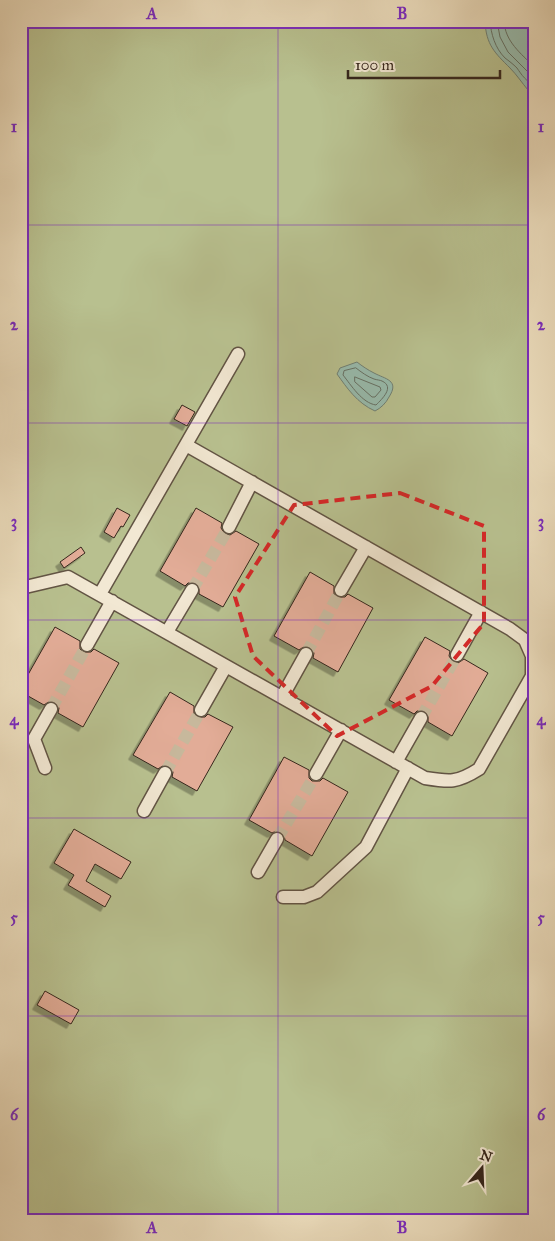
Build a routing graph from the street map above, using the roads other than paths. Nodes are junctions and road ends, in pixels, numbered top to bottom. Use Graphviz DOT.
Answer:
graph roads {
  1 [pos="238,354"];
  2 [pos="186,445"];
  3 [pos="252,482"];
  4 [pos="229,527"];
  5 [pos="366,547"];
  6 [pos="21,588"];
  7 [pos="192,590"];
  8 [pos="341,590"];
  9 [pos="100,594"];
  10 [pos="112,601"];
  11 [pos="481,612"];
  12 [pos="167,632"];
  13 [pos="87,645"];
  14 [pos="306,654"];
  15 [pos="457,655"];
  16 [pos="226,666"];
  17 [pos="282,697"];
  18 [pos="51,709"];
  19 [pos="201,710"];
  20 [pos="421,718"];
  21 [pos="341,730"];
  22 [pos="396,762"];
  23 [pos="45,768"];
  24 [pos="408,768"];
  25 [pos="165,773"];
  26 [pos="316,774"];
  27 [pos="144,811"];
  28 [pos="277,838"];
  29 [pos="258,872"];
  30 [pos="283,897"];
  1 -- 2 [label="lane"];
  2 -- 3 [label="lane"];
  2 -- 9 [label="lane"];
  3 -- 4 [label="lane"];
  3 -- 5 [label="lane"];
  5 -- 8 [label="lane"];
  5 -- 11 [label="lane"];
  6 -- 9 [label="lane"];
  7 -- 12 [label="lane"];
  9 -- 10 [label="lane"];
  10 -- 12 [label="lane"];
  10 -- 13 [label="lane"];
  11 -- 15 [label="lane"];
  11 -- 24 [label="lane"];
  12 -- 16 [label="lane"];
  14 -- 17 [label="lane"];
  16 -- 17 [label="lane"];
  16 -- 19 [label="lane"];
  17 -- 21 [label="lane"];
  18 -- 23 [label="lane"];
  20 -- 22 [label="lane"];
  21 -- 22 [label="lane"];
  21 -- 26 [label="lane"];
  22 -- 24 [label="lane"];
  24 -- 30 [label="lane"];
  25 -- 27 [label="lane"];
  28 -- 29 [label="lane"];
}
